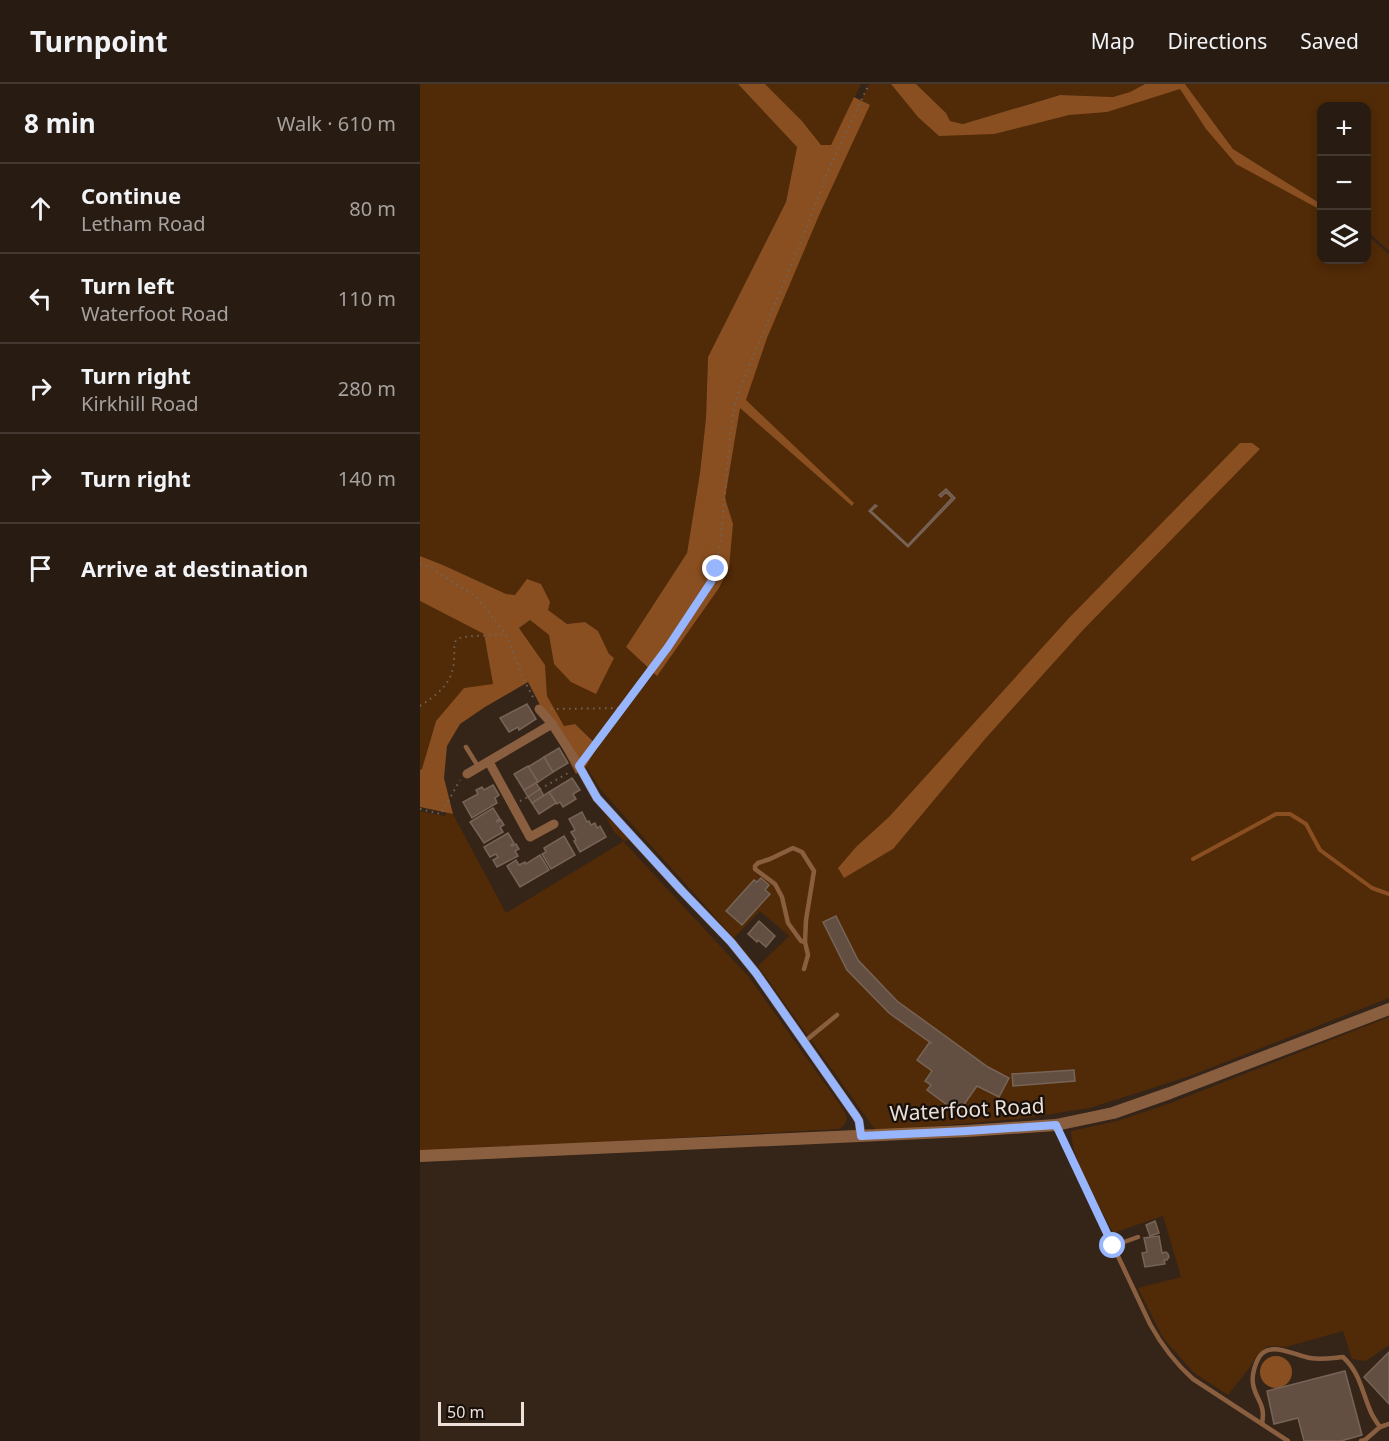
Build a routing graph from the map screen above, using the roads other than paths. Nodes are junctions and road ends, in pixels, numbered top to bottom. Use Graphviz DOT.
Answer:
graph roads {
  1 [pos="539,709"];
  2 [pos="552,724"];
  3 [pos="466,747"];
  4 [pos="489,762"];
  5 [pos="479,768"];
  6 [pos="467,774"];
  7 [pos="554,824"];
  8 [pos="805,942"];
  9 [pos="804,969"];
  10 [pos="1389,1009"];
  11 [pos="837,1015"];
  12 [pos="804,1042"];
  13 [pos="1056,1125"];
  14 [pos="861,1136"];
  15 [pos="420,1156"];
  16 [pos="1138,1237"];
  17 [pos="1113,1246"];
  18 [pos="1262,1424"];
  19 [pos="1389,1424"];
  20 [pos="1380,1427"];
  21 [pos="1288,1441"];
  22 [pos="1361,1441"];
  1 -- 2 [label="street"];
  2 -- 4 [label="street"];
  2 -- 12 [label="street"];
  3 -- 5 [label="lane"];
  4 -- 5 [label="street"];
  4 -- 7 [label="street"];
  5 -- 6 [label="street"];
  8 -- 8 [label="lane"];
  8 -- 9 [label="lane"];
  10 -- 13 [label="street, Waterfoot Road"];
  11 -- 12 [label="lane"];
  12 -- 14 [label="street"];
  13 -- 14 [label="street, Waterfoot Road"];
  13 -- 17 [label="lane"];
  14 -- 15 [label="street, Waterfoot Road"];
  16 -- 17 [label="lane"];
  17 -- 18 [label="lane"];
  18 -- 20 [label="lane"];
  18 -- 21 [label="lane"];
  19 -- 20 [label="lane"];
  20 -- 22 [label="lane"];
}
